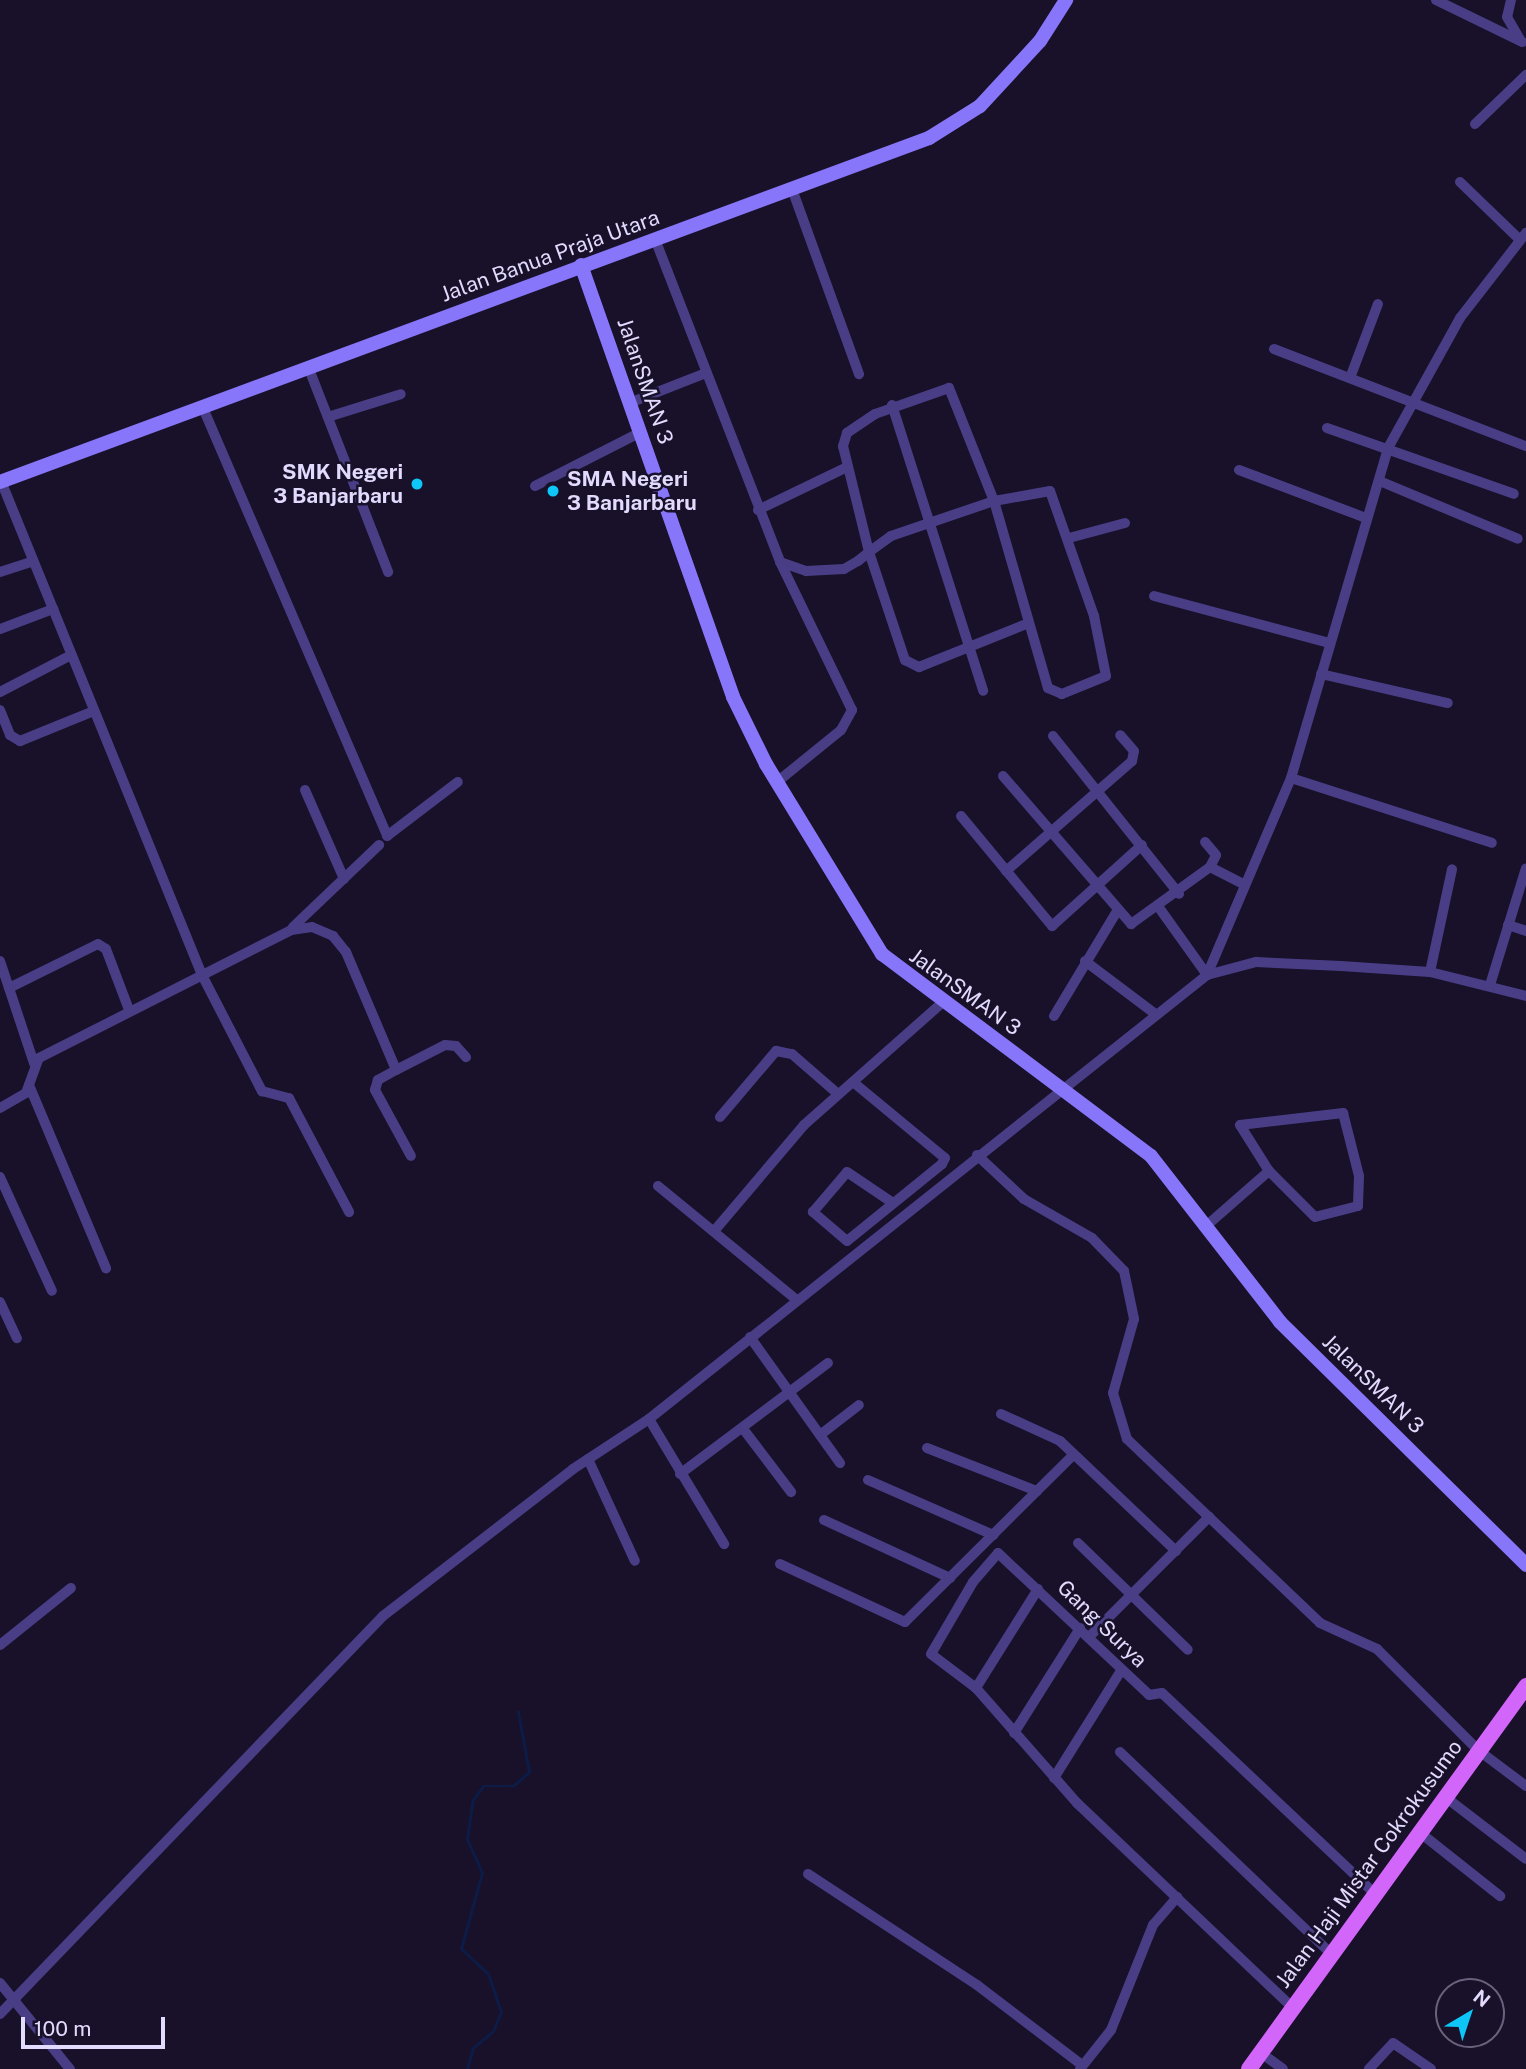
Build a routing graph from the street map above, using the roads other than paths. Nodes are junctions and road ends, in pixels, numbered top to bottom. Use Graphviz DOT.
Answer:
graph roads {
  1 [pos="1066,0"];
  2 [pos="1436,0"];
  3 [pos="1511,0"];
  4 [pos="1524,43"];
  5 [pos="1526,75"];
  6 [pos="1475,124"];
  7 [pos="1460,182"];
  8 [pos="792,189"];
  9 [pos="1523,236"];
  10 [pos="655,239"];
  11 [pos="581,265"];
  12 [pos="1378,304"];
  13 [pos="1273,349"];
  14 [pos="309,369"];
  15 [pos="706,373"];
  16 [pos="859,374"];
  17 [pos="1350,378"];
  18 [pos="401,394"];
  19 [pos="632,402"];
  20 [pos="1413,402"];
  21 [pos="892,405"];
  22 [pos="203,408"];
  23 [pos="331,416"];
  24 [pos="1327,428"];
  25 [pos="641,432"];
  26 [pos="1526,446"];
  27 [pos="1388,448"];
  28 [pos="848,467"];
  29 [pos="1239,470"];
  30 [pos="1,481"];
  31 [pos="1382,482"];
  32 [pos="535,486"];
  33 [pos="1514,495"];
  34 [pos="993,501"];
  35 [pos="758,510"];
  36 [pos="1366,518"];
  37 [pos="931,523"];
  38 [pos="1125,523"];
  39 [pos="1069,538"];
  40 [pos="1518,539"];
  41 [pos="869,551"];
  42 [pos="33,561"];
  43 [pos="780,562"];
  44 [pos="0,572"];
  45 [pos="388,572"];
  46 [pos="1154,596"];
  47 [pos="53,609"];
  48 [pos="1029,623"];
  49 [pos="0,629"];
  50 [pos="1330,643"];
  51 [pos="970,645"];
  52 [pos="71,655"];
  53 [pos="1321,674"];
  54 [pos="983,691"];
  55 [pos="0,692"];
  56 [pos="1448,703"];
  57 [pos="0,710"];
  58 [pos="94,711"];
  59 [pos="1120,735"];
  60 [pos="1053,736"];
  61 [pos="1003,776"];
  62 [pos="1291,778"];
  63 [pos="458,782"];
  64 [pos="777,782"];
  65 [pos="305,790"];
  66 [pos="1098,792"];
  67 [pos="961,816"];
  68 [pos="1051,833"];
  69 [pos="1205,842"];
  70 [pos="1492,843"];
  71 [pos="379,845"];
  72 [pos="1142,845"];
  73 [pos="1210,867"];
  74 [pos="1452,869"];
  75 [pos="1006,871"];
  76 [pos="1525,873"];
  77 [pos="344,879"];
  78 [pos="1245,885"];
  79 [pos="1096,888"];
  80 [pos="1179,894"];
  81 [pos="1160,909"];
  82 [pos="1116,913"];
  83 [pos="1508,925"];
  84 [pos="291,930"];
  85 [pos="1526,931"];
  86 [pos="0,961"];
  87 [pos="1085,961"];
  88 [pos="1430,972"];
  89 [pos="202,975"];
  90 [pos="1208,975"];
  91 [pos="1490,985"];
  92 [pos="9,989"];
  93 [pos="1526,996"];
  94 [pos="943,1002"];
  95 [pos="129,1010"];
  96 [pos="1154,1013"];
  97 [pos="1054,1016"];
  98 [pos="466,1057"];
  99 [pos="34,1063"];
  100 [pos="396,1070"];
  101 [pos="853,1082"];
  102 [pos="29,1086"];
  103 [pos="1060,1088"];
  104 [pos="838,1094"];
  105 [pos="0,1108"];
  106 [pos="720,1117"];
  107 [pos="977,1155"];
  108 [pos="411,1156"];
  109 [pos="1269,1171"];
  110 [pos="0,1177"];
  111 [pos="658,1186"];
  112 [pos="893,1203"];
  113 [pos="349,1212"];
  114 [pos="1205,1227"];
  115 [pos="715,1230"];
  116 [pos="106,1268"];
  117 [pos="52,1291"];
  118 [pos="797,1300"];
  119 [pos="0,1302"];
  120 [pos="750,1337"];
  121 [pos="17,1338"];
  122 [pos="828,1363"];
  123 [pos="789,1391"];
  124 [pos="859,1405"];
  125 [pos="1001,1414"];
  126 [pos="649,1419"];
  127 [pos="744,1430"];
  128 [pos="820,1435"];
  129 [pos="927,1448"];
  130 [pos="1073,1455"];
  131 [pos="588,1459"];
  132 [pos="840,1463"];
  133 [pos="680,1474"];
  134 [pos="869,1480"];
  135 [pos="1037,1491"];
  136 [pos="791,1492"];
  137 [pos="1209,1517"];
  138 [pos="824,1520"];
  139 [pos="990,1538"];
  140 [pos="1077,1543"];
  141 [pos="724,1544"];
  142 [pos="1176,1551"];
  143 [pos="998,1553"];
  144 [pos="635,1561"];
  145 [pos="780,1564"];
  146 [pos="1526,1565"];
  147 [pos="950,1578"];
  148 [pos="71,1588"];
  149 [pos="1038,1589"];
  150 [pos="1132,1596"];
  151 [pos="1080,1628"];
  152 [pos="1089,1637"];
  153 [pos="0,1645"];
  154 [pos="1188,1650"];
  155 [pos="1122,1669"];
  156 [pos="1526,1686"];
  157 [pos="976,1688"];
  158 [pos="1520,1705"];
  159 [pos="1014,1733"];
  160 [pos="1479,1750"];
  161 [pos="1120,1752"];
  162 [pos="1054,1778"];
  163 [pos="1526,1786"];
  164 [pos="1444,1796"];
  165 [pos="1418,1831"];
  166 [pos="1526,1859"];
  167 [pos="808,1874"];
  168 [pos="1374,1893"];
  169 [pos="1500,1896"];
  170 [pos="1177,1897"];
  171 [pos="1329,1952"];
  172 [pos="0,1983"];
  173 [pos="15,2002"];
  174 [pos="1291,2006"];
  175 [pos="0,2014"];
  176 [pos="1261,2053"];
  177 [pos="1081,2067"];
  178 [pos="70,2069"];
  179 [pos="1249,2069"];
  180 [pos="1283,2069"];
  181 [pos="1369,2069"];
  182 [pos="1431,2069"];
  1 -- 8 [label="street, Jalan Banua Praja Utara"];
  2 -- 4 [label="street"];
  3 -- 4 [label="street"];
  5 -- 6 [label="street"];
  7 -- 9 [label="street"];
  8 -- 10 [label="street, Jalan Banua Praja Utara"];
  8 -- 16 [label="street"];
  9 -- 20 [label="street"];
  10 -- 11 [label="street, Jalan Banua Praja Utara"];
  10 -- 15 [label="street"];
  11 -- 14 [label="street, Jalan Banua Praja Utara"];
  11 -- 19 [label="street, JalanSMAN 3"];
  12 -- 17 [label="street"];
  13 -- 17 [label="street"];
  14 -- 22 [label="street, Jalan Banua Praja Utara"];
  14 -- 23 [label="street"];
  15 -- 19 [label="street"];
  15 -- 35 [label="street"];
  17 -- 20 [label="street"];
  18 -- 23 [label="street"];
  19 -- 25 [label="street, JalanSMAN 3"];
  20 -- 26 [label="street"];
  20 -- 27 [label="street"];
  21 -- 28 [label="street"];
  21 -- 34 [label="street"];
  21 -- 37 [label="street"];
  22 -- 30 [label="street, Jalan Banua Praja Utara"];
  22 -- 63 [label="street"];
  23 -- 45 [label="street"];
  24 -- 27 [label="street"];
  25 -- 32 [label="street"];
  25 -- 64 [label="street, JalanSMAN 3"];
  27 -- 31 [label="street"];
  27 -- 33 [label="street"];
  28 -- 35 [label="street"];
  28 -- 41 [label="street"];
  29 -- 36 [label="street"];
  30 -- 42 [label="street"];
  31 -- 36 [label="street"];
  31 -- 40 [label="street"];
  34 -- 37 [label="street"];
  34 -- 39 [label="street"];
  34 -- 48 [label="street"];
  35 -- 43 [label="street"];
  36 -- 50 [label="street"];
  37 -- 41 [label="street"];
  37 -- 51 [label="street"];
  38 -- 39 [label="street"];
  39 -- 48 [label="street"];
  41 -- 43 [label="street"];
  41 -- 51 [label="street"];
  42 -- 44 [label="street"];
  42 -- 47 [label="street"];
  43 -- 64 [label="street"];
  46 -- 50 [label="street"];
  47 -- 49 [label="street"];
  47 -- 52 [label="street"];
  48 -- 51 [label="street"];
  50 -- 53 [label="street"];
  51 -- 54 [label="street"];
  52 -- 55 [label="street"];
  52 -- 58 [label="street"];
  53 -- 56 [label="street"];
  53 -- 62 [label="street"];
  57 -- 58 [label="street"];
  58 -- 89 [label="street"];
  59 -- 66 [label="street"];
  60 -- 66 [label="street"];
  61 -- 68 [label="street"];
  62 -- 70 [label="street"];
  62 -- 78 [label="street"];
  64 -- 94 [label="street, JalanSMAN 3"];
  65 -- 77 [label="street"];
  66 -- 68 [label="street"];
  66 -- 72 [label="street"];
  67 -- 75 [label="street"];
  68 -- 75 [label="street"];
  68 -- 79 [label="street"];
  69 -- 73 [label="street"];
  71 -- 77 [label="street"];
  72 -- 79 [label="street"];
  72 -- 80 [label="street"];
  73 -- 78 [label="street"];
  73 -- 80 [label="street"];
  74 -- 88 [label="street"];
  75 -- 79 [label="street"];
  76 -- 83 [label="street"];
  77 -- 84 [label="street"];
  78 -- 90 [label="street"];
  79 -- 82 [label="street"];
  80 -- 81 [label="street"];
  81 -- 82 [label="street"];
  81 -- 90 [label="street"];
  82 -- 87 [label="street"];
  83 -- 85 [label="street"];
  83 -- 91 [label="street"];
  84 -- 89 [label="street"];
  84 -- 100 [label="street"];
  86 -- 92 [label="street"];
  87 -- 96 [label="street"];
  87 -- 97 [label="street"];
  88 -- 90 [label="street"];
  88 -- 91 [label="street"];
  89 -- 95 [label="street"];
  89 -- 113 [label="street"];
  90 -- 96 [label="street"];
  91 -- 93 [label="street"];
  92 -- 95 [label="street"];
  92 -- 99 [label="street"];
  94 -- 101 [label="street"];
  94 -- 103 [label="street, JalanSMAN 3"];
  95 -- 99 [label="street"];
  96 -- 103 [label="street"];
  98 -- 100 [label="street"];
  99 -- 102 [label="street"];
  100 -- 108 [label="street"];
  101 -- 104 [label="street"];
  101 -- 112 [label="street"];
  102 -- 105 [label="street"];
  102 -- 116 [label="street"];
  103 -- 107 [label="street"];
  103 -- 114 [label="street, JalanSMAN 3"];
  104 -- 106 [label="street"];
  104 -- 115 [label="street"];
  107 -- 118 [label="street"];
  107 -- 137 [label="street"];
  109 -- 109 [label="street"];
  109 -- 114 [label="street"];
  110 -- 117 [label="street"];
  111 -- 115 [label="street"];
  112 -- 112 [label="street"];
  114 -- 146 [label="street, JalanSMAN 3"];
  115 -- 118 [label="street"];
  118 -- 120 [label="street"];
  119 -- 121 [label="street"];
  120 -- 123 [label="street"];
  120 -- 126 [label="street"];
  122 -- 123 [label="street"];
  123 -- 127 [label="street"];
  123 -- 128 [label="street"];
  124 -- 128 [label="street"];
  125 -- 130 [label="street"];
  126 -- 131 [label="street"];
  126 -- 133 [label="street"];
  127 -- 133 [label="street"];
  127 -- 136 [label="street"];
  128 -- 132 [label="street"];
  129 -- 135 [label="street"];
  130 -- 135 [label="street"];
  130 -- 142 [label="street"];
  131 -- 144 [label="street"];
  131 -- 173 [label="street"];
  133 -- 141 [label="street"];
  134 -- 139 [label="street, Gang Surya"];
  135 -- 139 [label="street"];
  137 -- 142 [label="street"];
  137 -- 160 [label="street"];
  138 -- 147 [label="street"];
  139 -- 143 [label="street, Gang Surya"];
  139 -- 147 [label="street"];
  140 -- 150 [label="street"];
  142 -- 150 [label="street"];
  143 -- 149 [label="street, Gang Surya"];
  143 -- 157 [label="street"];
  145 -- 147 [label="street"];
  148 -- 153 [label="street"];
  149 -- 151 [label="street, Gang Surya"];
  149 -- 157 [label="street"];
  150 -- 152 [label="street"];
  150 -- 154 [label="street"];
  151 -- 152 [label="street, Gang Surya"];
  151 -- 159 [label="street"];
  152 -- 155 [label="street, Gang Surya"];
  155 -- 162 [label="street"];
  155 -- 168 [label="street, Gang Surya"];
  156 -- 158 [label="main road, Jalan Haji Mistar Cokrokusumo"];
  157 -- 159 [label="street"];
  158 -- 160 [label="main road, Jalan Haji Mistar Cokrokusumo"];
  159 -- 162 [label="street"];
  160 -- 163 [label="street"];
  160 -- 164 [label="main road, Jalan Haji Mistar Cokrokusumo"];
  161 -- 171 [label="street"];
  162 -- 170 [label="street"];
  164 -- 165 [label="main road, Jalan Haji Mistar Cokrokusumo"];
  164 -- 166 [label="street"];
  165 -- 168 [label="main road, Jalan Haji Mistar Cokrokusumo"];
  165 -- 169 [label="street"];
  167 -- 177 [label="street"];
  168 -- 171 [label="main road, Jalan Haji Mistar Cokrokusumo"];
  170 -- 174 [label="street"];
  170 -- 177 [label="street"];
  171 -- 174 [label="main road, Jalan Haji Mistar Cokrokusumo"];
  172 -- 173 [label="street"];
  173 -- 175 [label="street"];
  173 -- 178 [label="street"];
  174 -- 176 [label="main road, Jalan Haji Mistar Cokrokusumo"];
  176 -- 179 [label="main road, Jalan Haji Mistar Cokrokusumo"];
  176 -- 180 [label="street"];
  181 -- 182 [label="street"];
}
